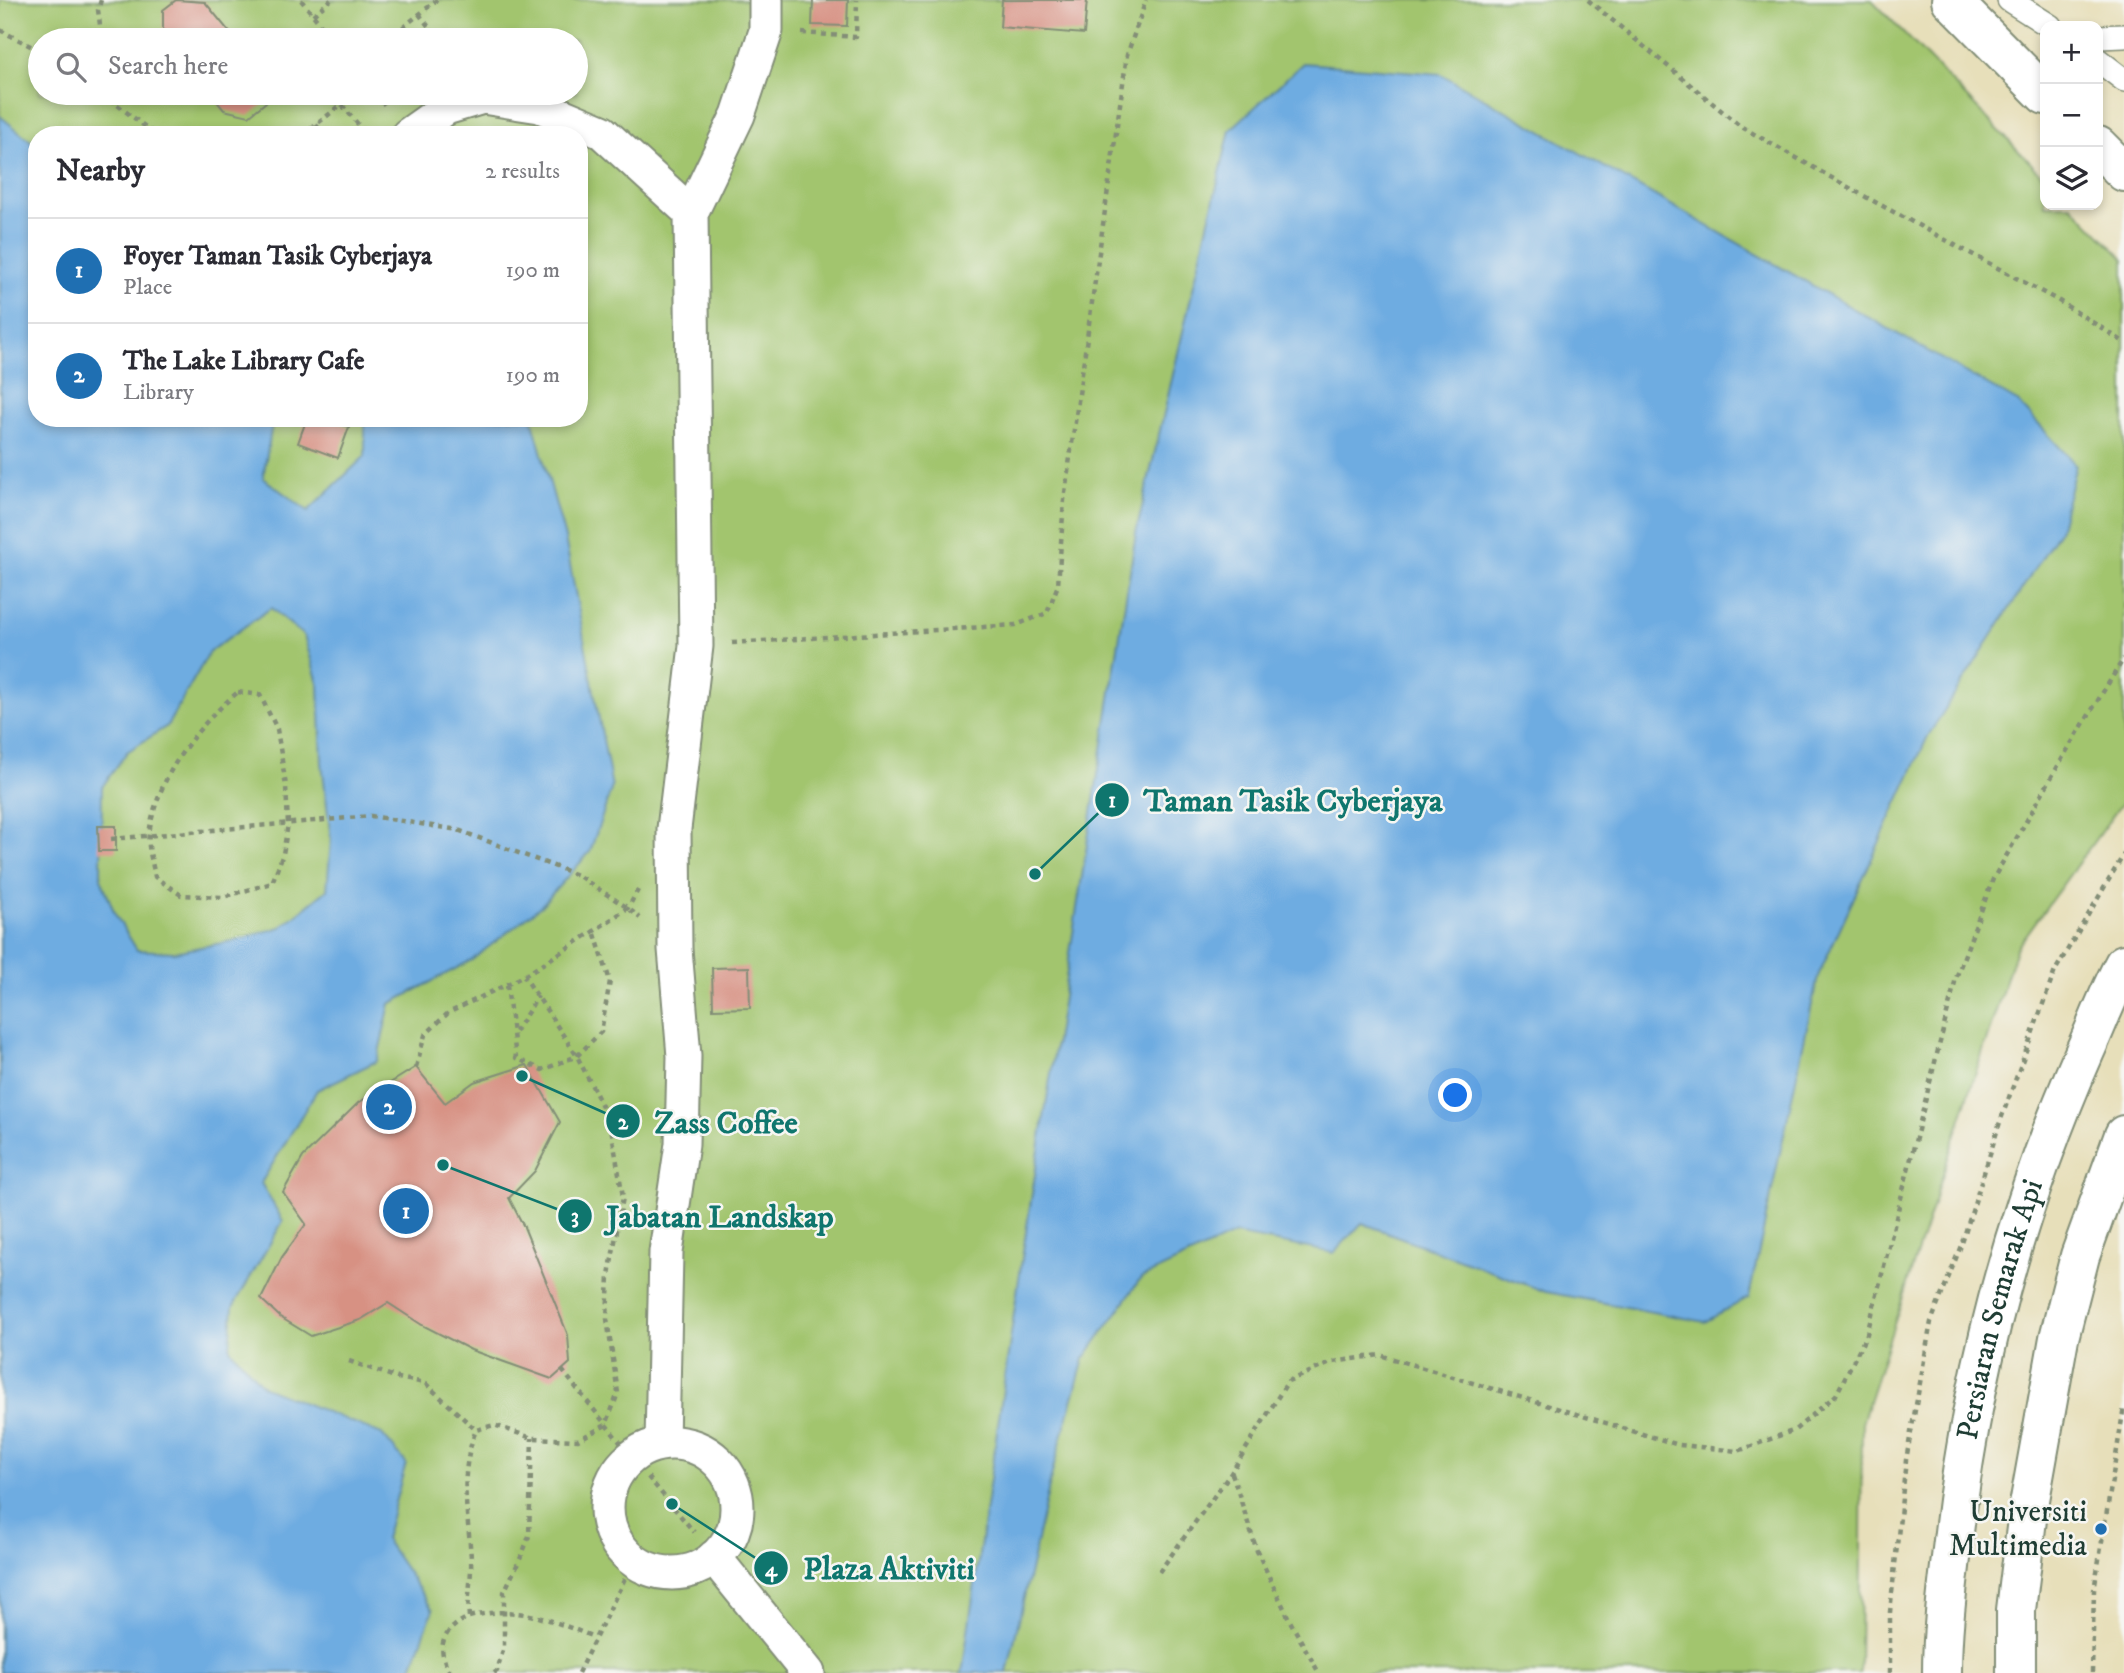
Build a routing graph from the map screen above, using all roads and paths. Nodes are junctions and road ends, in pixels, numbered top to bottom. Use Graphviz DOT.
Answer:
graph roads {
  1 [pos="101,0"];
  2 [pos="301,0"];
  3 [pos="331,0"];
  4 [pos="437,0"];
  5 [pos="857,0"];
  6 [pos="1146,0"];
  7 [pos="1588,0"];
  8 [pos="1951,0"];
  9 [pos="2009,0"];
  10 [pos="313,15"];
  11 [pos="419,15"];
  12 [pos="766,15"];
  13 [pos="2042,21"];
  14 [pos="100,28"];
  15 [pos="323,28"];
  16 [pos="402,28"];
  17 [pos="429,28"];
  18 [pos="0,30"];
  19 [pos="2124,36"];
  20 [pos="2103,37"];
  21 [pos="28,45"];
  22 [pos="2103,64"];
  23 [pos="2124,80"];
  24 [pos="2040,90"];
  25 [pos="120,105"];
  26 [pos="342,105"];
  27 [pos="456,105"];
  28 [pos="534,105"];
  29 [pos="316,125"];
  30 [pos="145,126"];
  31 [pos="360,126"];
  32 [pos="421,126"];
  33 [pos="588,126"];
  34 [pos="588,126"];
  35 [pos="2099,147"];
  36 [pos="2124,172"];
  37 [pos="691,213"];
  38 [pos="2124,342"];
  39 [pos="696,646"];
  40 [pos="2124,658"];
  41 [pos="288,824"];
  42 [pos="148,836"];
  43 [pos="111,839"];
  44 [pos="641,885"];
  45 [pos="628,908"];
  46 [pos="594,931"];
  47 [pos="675,949"];
  48 [pos="2124,964"];
  49 [pos="524,976"];
  50 [pos="507,985"];
  51 [pos="538,996"];
  52 [pos="514,1032"];
  53 [pos="577,1056"];
  54 [pos="416,1066"];
  55 [pos="2124,1135"];
  56 [pos="349,1361"];
  57 [pos="2124,1407"];
  58 [pos="475,1430"];
  59 [pos="532,1438"];
  60 [pos="662,1443"];
  61 [pos="1231,1473"];
  62 [pos="714,1557"];
  63 [pos="634,1560"];
  64 [pos="1160,1572"];
  65 [pos="504,1614"];
  66 [pos="469,1617"];
  67 [pos="594,1637"];
  68 [pos="451,1673"];
  69 [pos="494,1673"];
  70 [pos="578,1673"];
  71 [pos="808,1673"];
  72 [pos="1319,1673"];
  73 [pos="1942,1673"];
  74 [pos="2015,1673"];
  75 [pos="2092,1673"];
  1 -- 14 [label="path"];
  2 -- 10 [label="path"];
  3 -- 10 [label="path"];
  4 -- 11 [label="path"];
  5 -- 12 [label="path"];
  6 -- 39 [label="path"];
  7 -- 38 [label="path"];
  8 -- 24 [label="main road"];
  9 -- 13 [label="lane"];
  10 -- 15 [label="path"];
  11 -- 16 [label="path"];
  11 -- 17 [label="path"];
  12 -- 37 [label="street"];
  18 -- 21 [label="path"];
  19 -- 20 [label="lane"];
  22 -- 23 [label="lane"];
  25 -- 30 [label="path"];
  26 -- 29 [label="path"];
  26 -- 31 [label="path"];
  27 -- 32 [label="street"];
  28 -- 34 [label="street"];
  33 -- 37 [label="street"];
  35 -- 36 [label="main road"];
  37 -- 39 [label="street"];
  39 -- 47 [label="street"];
  40 -- 61 [label="path"];
  41 -- 42 [label="path"];
  41 -- 42 [label="path"];
  41 -- 42 [label="path"];
  41 -- 45 [label="path"];
  42 -- 43 [label="path"];
  44 -- 45 [label="path"];
  45 -- 46 [label="path"];
  45 -- 47 [label="path"];
  46 -- 49 [label="path"];
  46 -- 53 [label="path"];
  47 -- 60 [label="street"];
  48 -- 73 [label="main road, Persiaran Semarak Api"];
  49 -- 50 [label="path"];
  49 -- 51 [label="path"];
  50 -- 52 [label="path"];
  50 -- 54 [label="path"];
  51 -- 52 [label="path"];
  51 -- 53 [label="path"];
  52 -- 53 [label="path"];
  53 -- 59 [label="path"];
  55 -- 74 [label="main road"];
  56 -- 58 [label="path"];
  57 -- 75 [label="path"];
  58 -- 59 [label="path"];
  58 -- 66 [label="path"];
  59 -- 65 [label="path"];
  60 -- 62 [label="street"];
  60 -- 63 [label="street"];
  61 -- 64 [label="path"];
  61 -- 72 [label="path"];
  62 -- 63 [label="street"];
  62 -- 71 [label="street"];
  63 -- 67 [label="path"];
  65 -- 66 [label="path"];
  65 -- 67 [label="path"];
  65 -- 69 [label="path"];
  66 -- 68 [label="path"];
  67 -- 70 [label="path"];
}
